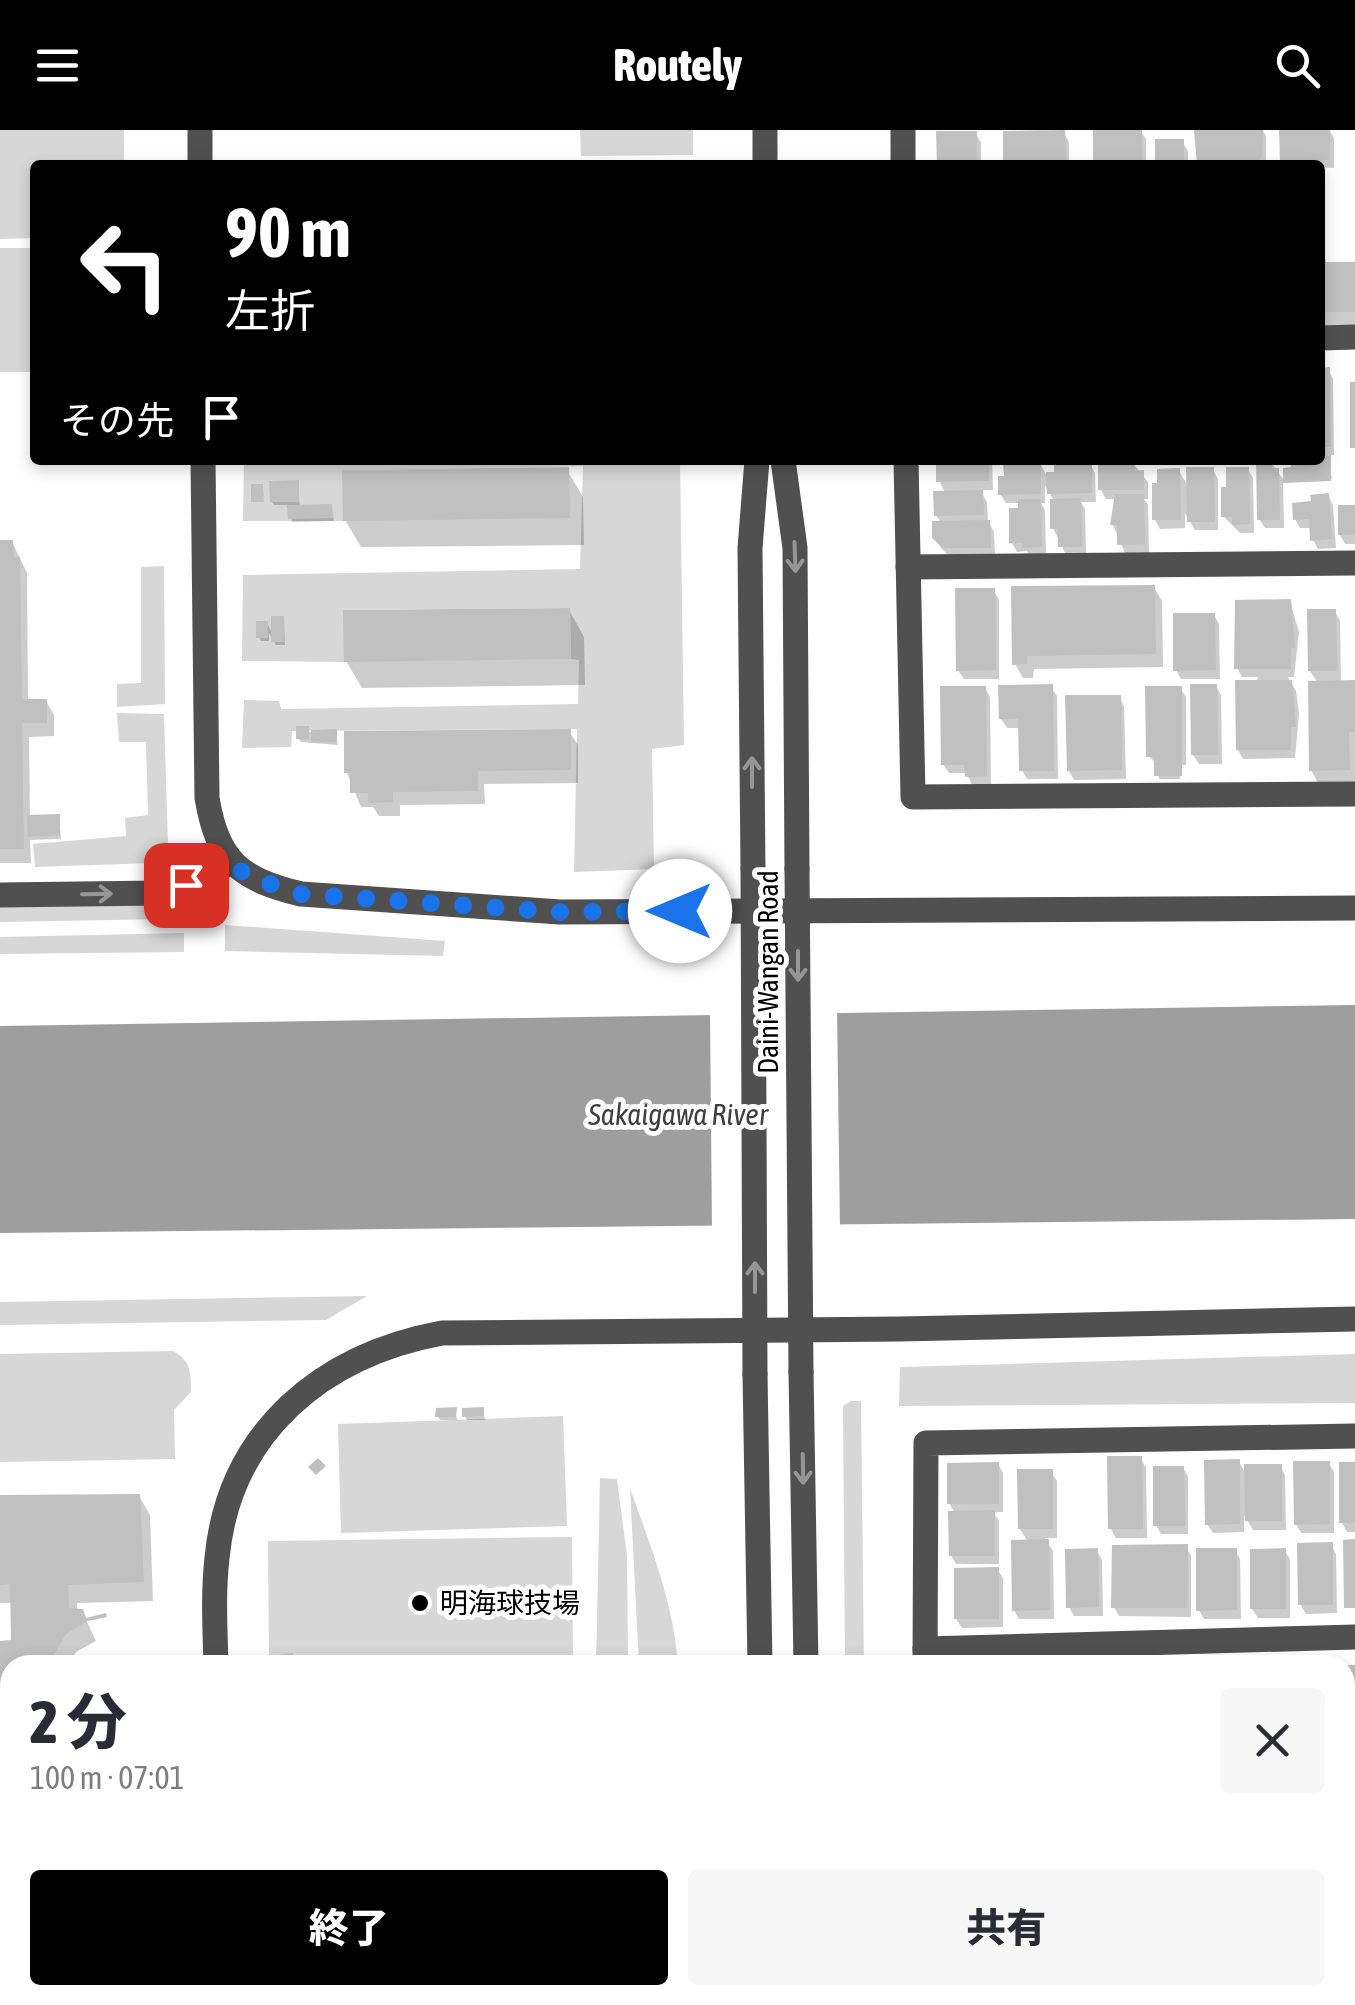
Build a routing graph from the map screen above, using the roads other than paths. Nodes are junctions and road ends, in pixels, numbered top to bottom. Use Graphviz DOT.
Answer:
graph roads {
  1 [pos="200,130"];
  2 [pos="764,130"];
  3 [pos="903,130"];
  4 [pos="200,160"];
  5 [pos="765,160"];
  6 [pos="903,160"];
  7 [pos="1325,338"];
  8 [pos="1355,338"];
  9 [pos="203,465"];
  10 [pos="757,465"];
  11 [pos="784,465"];
  12 [pos="906,465"];
  13 [pos="1355,562"];
  14 [pos="908,567"];
  15 [pos="1355,794"];
  16 [pos="232,862"];
  17 [pos="0,895"];
  18 [pos="1355,908"];
  19 [pos="1355,1319"];
  20 [pos="1355,1436"];
  21 [pos="1355,1636"];
  22 [pos="216,1655"];
  23 [pos="760,1655"];
  24 [pos="806,1655"];
  25 [pos="925,1655"];
  26 [pos="966,1655"];
  1 -- 4 [label="street"];
  2 -- 5 [label="street"];
  3 -- 6 [label="street"];
  7 -- 8 [label="street"];
  9 -- 16 [label="street"];
  23 -- 10 [label="street, Daini-Wangan Road, one-way, bridge"];
  11 -- 24 [label="street, Daini-Wangan Road, one-way, bridge"];
  12 -- 14 [label="street"];
  13 -- 14 [label="street"];
  14 -- 15 [label="street"];
  17 -- 16 [label="street, one-way"];
  16 -- 18 [label="street"];
  19 -- 22 [label="street"];
  20 -- 25 [label="street"];
  21 -- 26 [label="street"];
}
